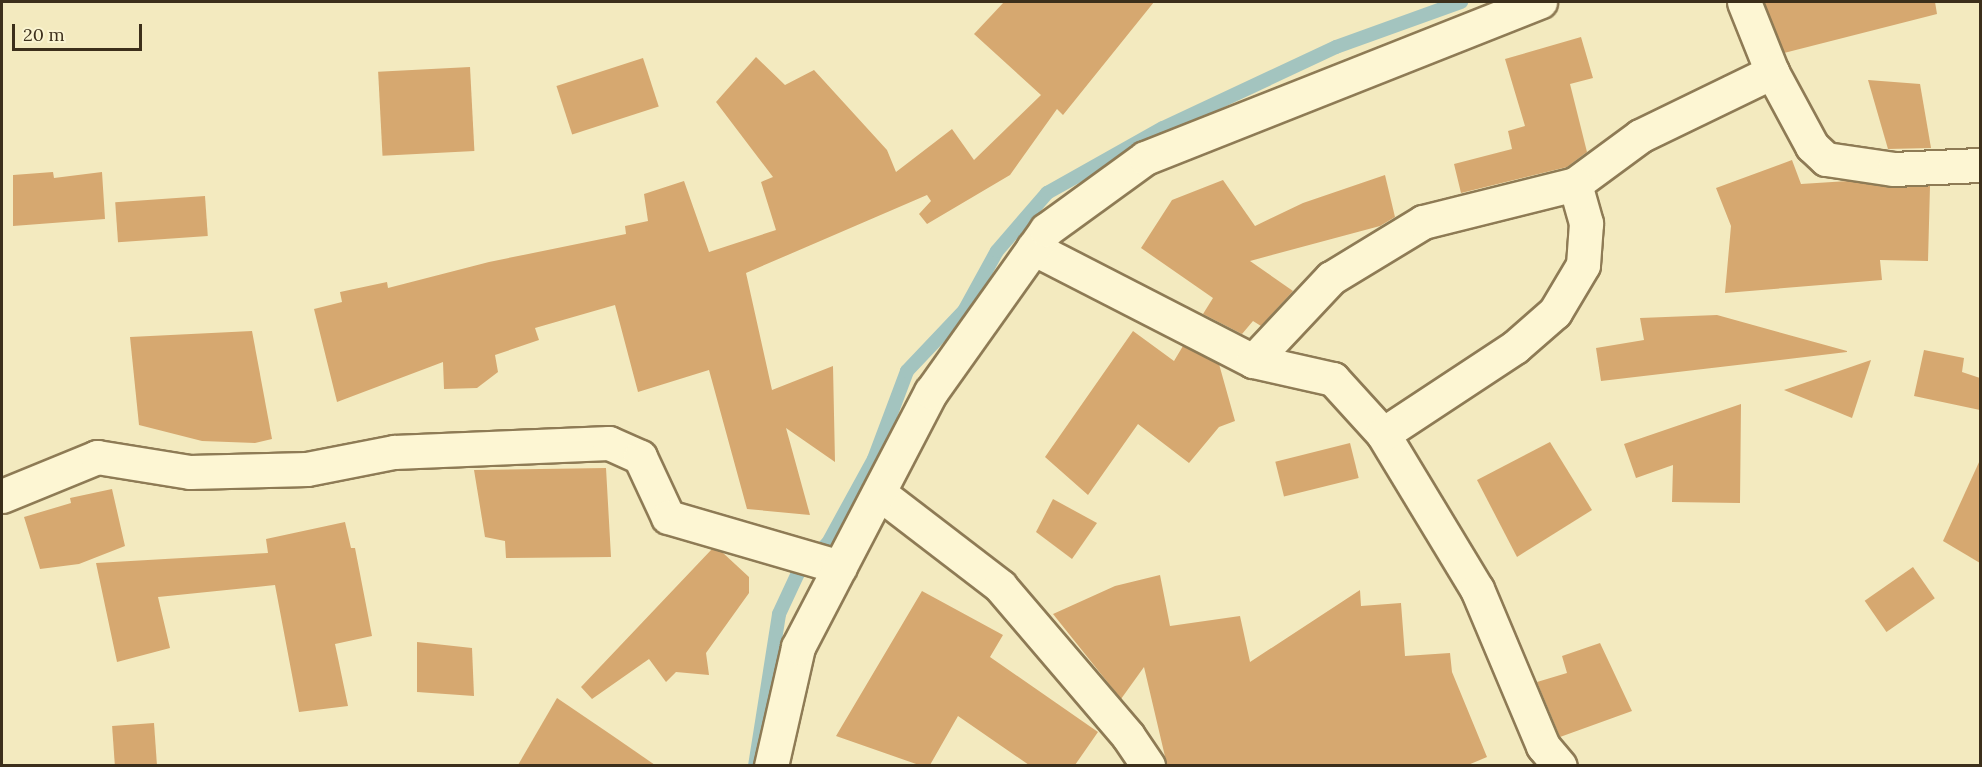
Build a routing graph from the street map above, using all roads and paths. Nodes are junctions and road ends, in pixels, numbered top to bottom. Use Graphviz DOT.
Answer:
graph roads {
  1 [pos="1540,2"];
  2 [pos="1744,2"];
  3 [pos="1772,72"];
  4 [pos="1980,165"];
  5 [pos="1575,184"];
  6 [pos="1033,248"];
  7 [pos="1253,361"];
  8 [pos="1383,434"];
  9 [pos="879,493"];
  10 [pos="2,496"];
  11 [pos="840,567"];
  12 [pos="771,765"];
  13 [pos="1148,765"];
  14 [pos="1560,765"];
  1 -- 6 [label="street"];
  2 -- 3 [label="street"];
  3 -- 4 [label="street"];
  3 -- 5 [label="street"];
  5 -- 7 [label="street"];
  5 -- 8 [label="street"];
  6 -- 7 [label="street"];
  6 -- 9 [label="street"];
  7 -- 8 [label="street"];
  8 -- 14 [label="street"];
  9 -- 11 [label="street"];
  9 -- 13 [label="street"];
  10 -- 11 [label="street"];
  11 -- 12 [label="street"];
}
